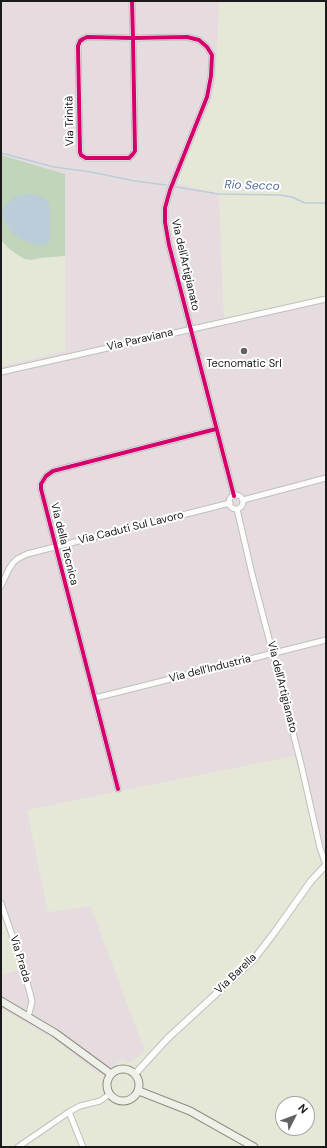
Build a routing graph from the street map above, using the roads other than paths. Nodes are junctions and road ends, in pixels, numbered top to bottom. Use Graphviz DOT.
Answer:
graph roads {
  1 [pos="132,1"];
  2 [pos="132,38"];
  3 [pos="204,43"];
  4 [pos="326,298"];
  5 [pos="190,329"];
  6 [pos="1,372"];
  7 [pos="216,429"];
  8 [pos="326,478"];
  9 [pos="234,496"];
  10 [pos="243,500"];
  11 [pos="230,503"];
  12 [pos="237,509"];
  13 [pos="56,547"];
  14 [pos="1,586"];
  15 [pos="326,640"];
  16 [pos="274,654"];
  17 [pos="95,698"];
  18 [pos="118,789"];
  19 [pos="326,865"];
  20 [pos="1,903"];
  21 [pos="1,1001"];
  22 [pos="28,1017"];
  23 [pos="111,1074"];
  24 [pos="136,1074"];
  25 [pos="139,1091"];
  26 [pos="110,1094"];
  27 [pos="69,1112"];
  28 [pos="18,1147"];
  29 [pos="83,1147"];
  30 [pos="254,1147"];
  1 -- 2 [label="street, Via Trinità"];
  2 -- 2 [label="street, Via Trinità"];
  2 -- 3 [label="street, Via Trinità"];
  3 -- 5 [label="street, Via dell'Artigianato"];
  4 -- 5 [label="street, Via Paraviana"];
  5 -- 6 [label="street, Via Paraviana"];
  5 -- 7 [label="street, Via dell'Artigianato"];
  7 -- 9 [label="street, Via dell'Artigianato"];
  7 -- 13 [label="street, Via della Tecnica"];
  8 -- 10 [label="street"];
  9 -- 10 [label="street"];
  9 -- 11 [label="street"];
  10 -- 12 [label="street"];
  11 -- 12 [label="street"];
  11 -- 13 [label="street, Via Caduti Sul Lavoro"];
  12 -- 16 [label="street, Via dell'Artigianato"];
  13 -- 14 [label="street, Via Caduti Sul Lavoro"];
  13 -- 17 [label="street, Via della Tecnica"];
  15 -- 16 [label="street, Via dell’Industria"];
  16 -- 17 [label="street, Via dell’Industria"];
  16 -- 19 [label="street, Via dell'Artigianato"];
  17 -- 18 [label="street, Via della Tecnica"];
  19 -- 24 [label="street, Via Barella"];
  20 -- 22 [label="street, Via Prada"];
  21 -- 22 [label="main road"];
  22 -- 23 [label="main road"];
  23 -- 24 [label="main road"];
  23 -- 26 [label="main road"];
  24 -- 25 [label="main road"];
  25 -- 26 [label="main road"];
  25 -- 30 [label="main road"];
  26 -- 27 [label="street"];
  27 -- 28 [label="street"];
  27 -- 29 [label="street"];
}
